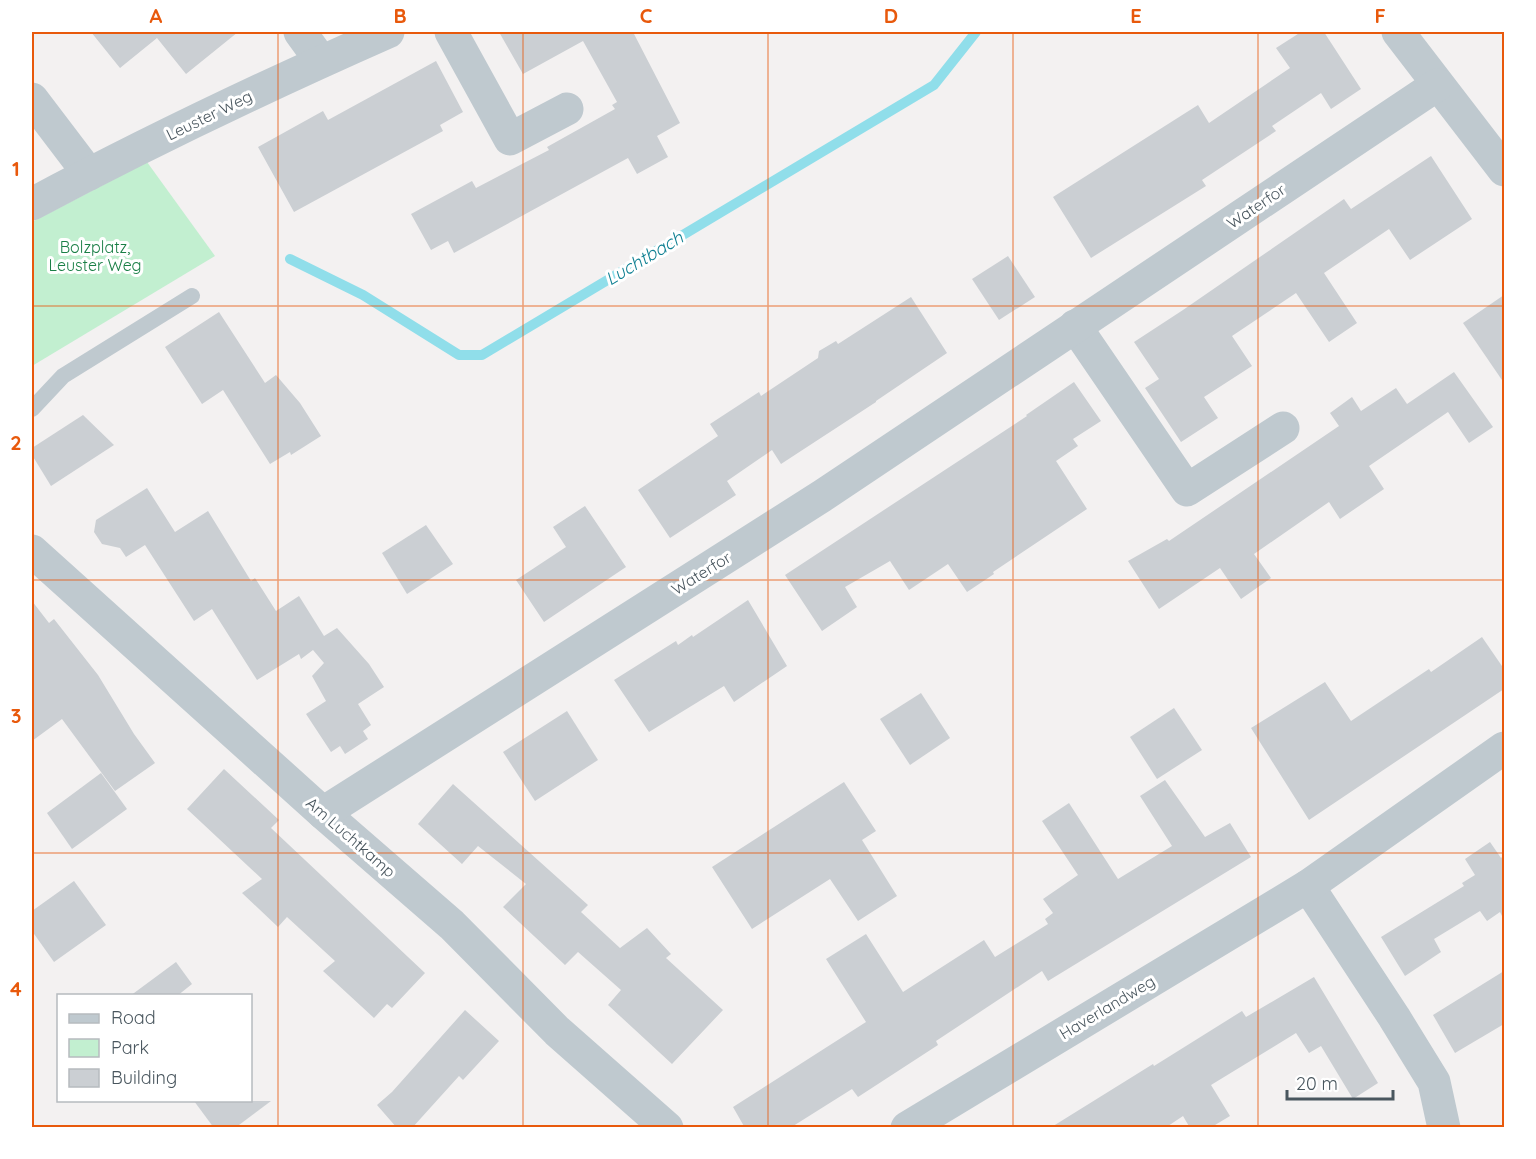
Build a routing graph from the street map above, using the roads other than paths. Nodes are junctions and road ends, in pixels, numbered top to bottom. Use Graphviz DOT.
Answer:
graph roads {
  1 [pos="300,32"];
  2 [pos="388,32"];
  3 [pos="451,32"];
  4 [pos="1398,32"];
  5 [pos="321,61"];
  6 [pos="1437,85"];
  7 [pos="32,99"];
  8 [pos="567,109"];
  9 [pos="1504,170"];
  10 [pos="89,174"];
  11 [pos="32,204"];
  12 [pos="192,296"];
  13 [pos="1075,326"];
  14 [pos="32,409"];
  15 [pos="1282,428"];
  16 [pos="32,550"];
  17 [pos="1504,748"];
  18 [pos="322,813"];
  19 [pos="1308,886"];
  20 [pos="667,1128"];
  21 [pos="907,1128"];
  22 [pos="1444,1128"];
  1 -- 5 [label="street"];
  2 -- 5 [label="street, Leuster Weg"];
  3 -- 8 [label="street"];
  4 -- 6 [label="street"];
  5 -- 10 [label="street, Leuster Weg"];
  6 -- 9 [label="street"];
  6 -- 13 [label="street, Waterfor"];
  7 -- 10 [label="street"];
  10 -- 11 [label="street, Leuster Weg"];
  12 -- 14 [label="lane"];
  13 -- 15 [label="street"];
  13 -- 18 [label="street, Waterfor"];
  16 -- 18 [label="street, Am Luchtkamp"];
  17 -- 19 [label="street, Haverlandweg"];
  18 -- 20 [label="street, Am Luchtkamp"];
  19 -- 21 [label="street, Haverlandweg"];
  19 -- 22 [label="street"];
}
